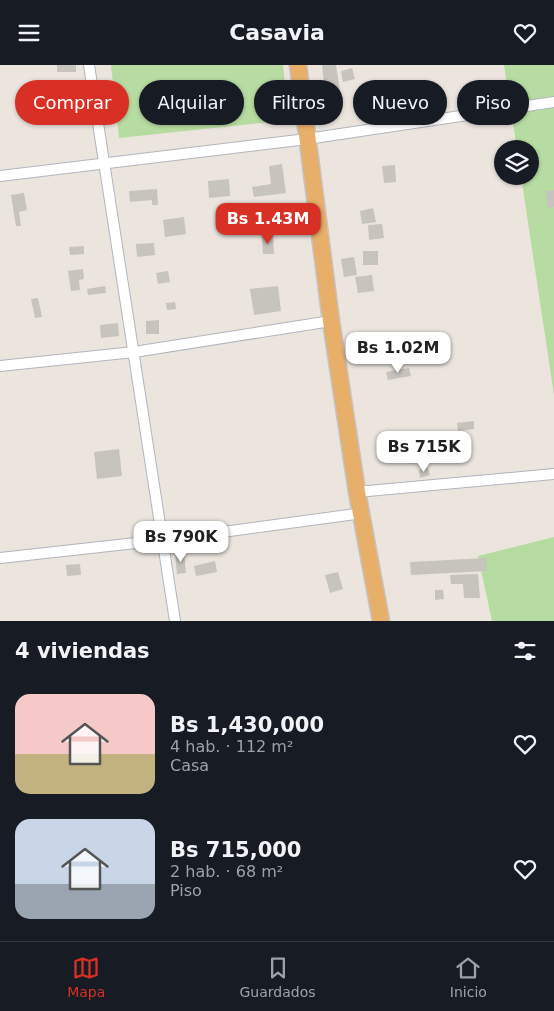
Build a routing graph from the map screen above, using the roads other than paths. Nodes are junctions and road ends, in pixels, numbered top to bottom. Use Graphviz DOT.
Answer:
graph roads {
  1 [pos="90,65"];
  2 [pos="298,65"];
  3 [pos="554,102"];
  4 [pos="307,139"];
  5 [pos="104,162"];
  6 [pos="0,176"];
  7 [pos="330,321"];
  8 [pos="134,352"];
  9 [pos="0,365"];
  10 [pos="554,474"];
  11 [pos="357,492"];
  12 [pos="363,513"];
  13 [pos="163,540"];
  14 [pos="0,558"];
  15 [pos="175,621"];
  16 [pos="382,621"];
  1 -- 5 [label="street"];
  2 -- 4 [label="highway"];
  3 -- 4 [label="street"];
  4 -- 5 [label="street"];
  4 -- 7 [label="highway"];
  5 -- 6 [label="street"];
  5 -- 8 [label="street"];
  7 -- 8 [label="street"];
  7 -- 11 [label="highway"];
  8 -- 9 [label="street"];
  8 -- 13 [label="street"];
  10 -- 11 [label="street"];
  11 -- 12 [label="highway"];
  12 -- 13 [label="street"];
  12 -- 16 [label="highway"];
  13 -- 14 [label="street"];
  13 -- 15 [label="street"];
}
